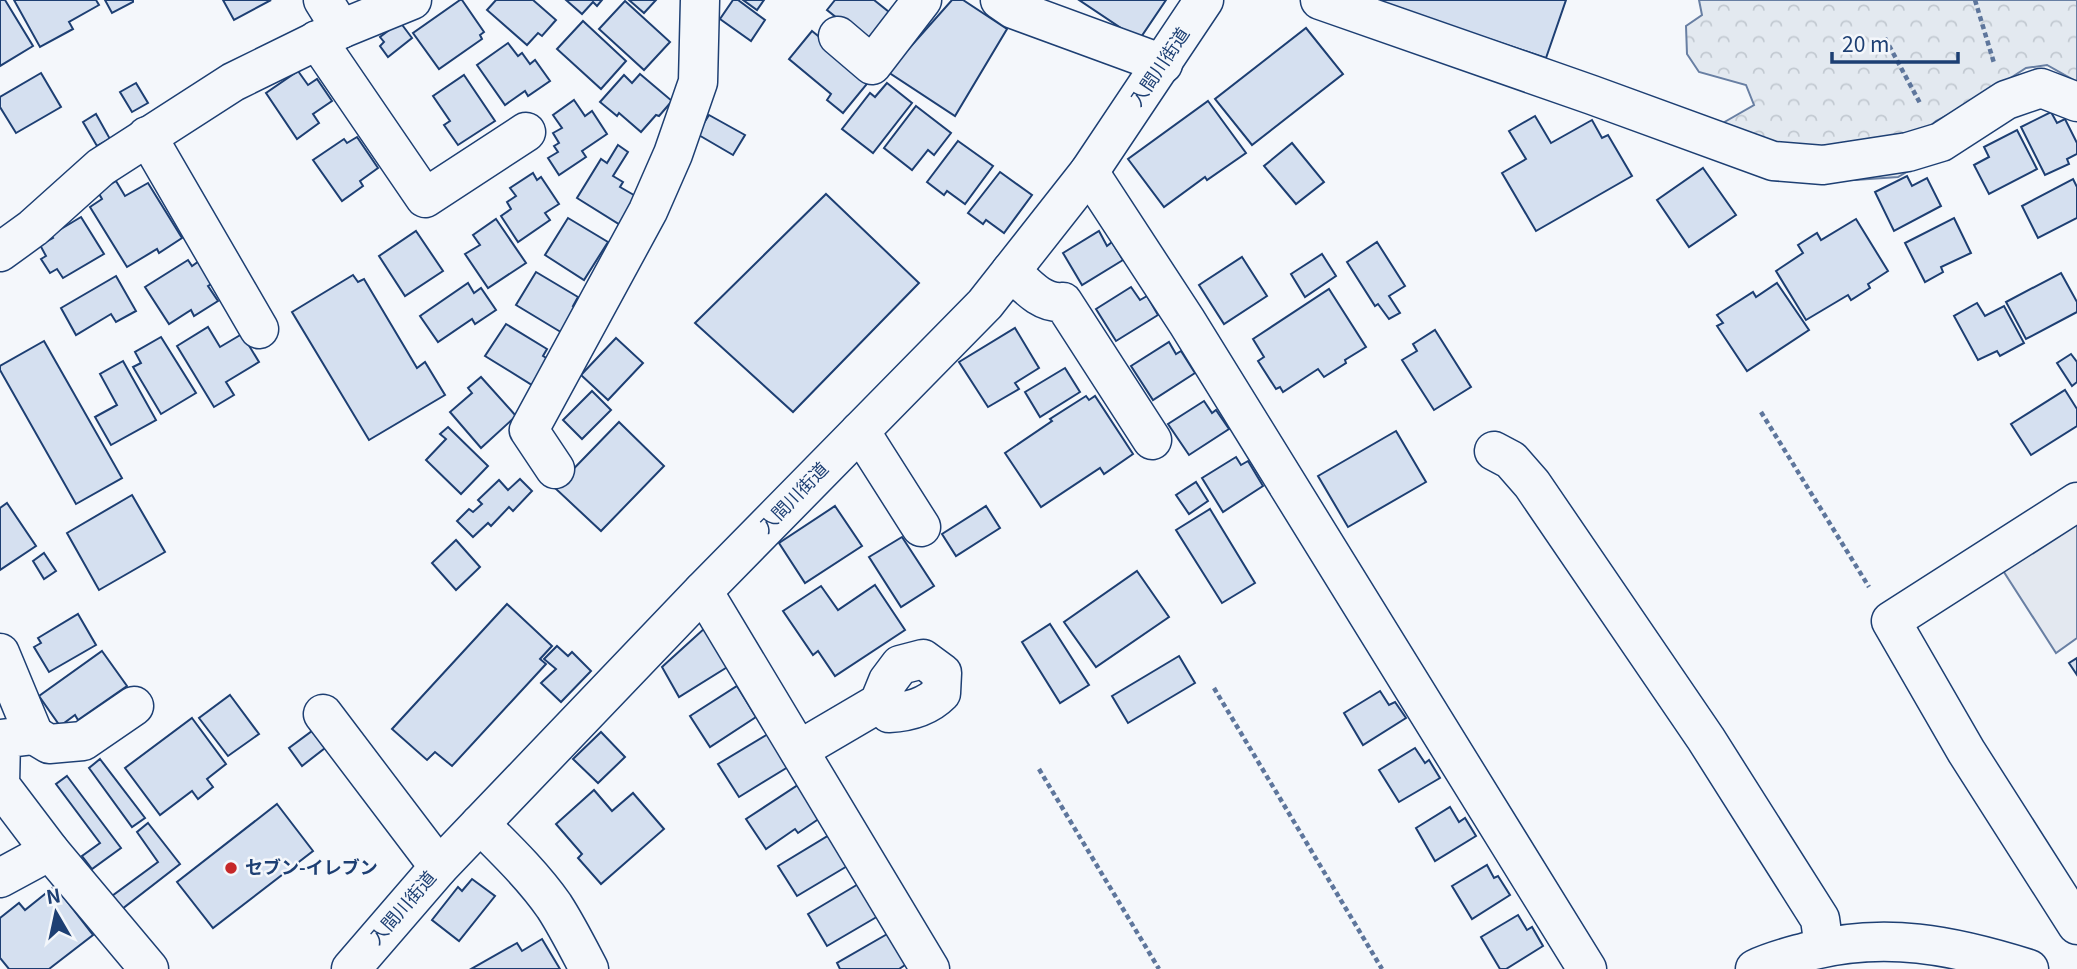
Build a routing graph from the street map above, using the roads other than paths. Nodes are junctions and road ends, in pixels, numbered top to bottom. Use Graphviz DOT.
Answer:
graph roads {
  1 [pos="412,0"];
  2 [pos="699,0"];
  3 [pos="922,0"];
  4 [pos="1000,0"];
  5 [pos="1204,0"];
  6 [pos="1320,0"];
  7 [pos="327,23"];
  8 [pos="838,36"];
  9 [pos="1163,64"];
  10 [pos="2077,102"];
  11 [pos="526,132"];
  12 [pos="147,136"];
  13 [pos="1089,172"];
  14 [pos="0,252"];
  15 [pos="1011,271"];
  16 [pos="259,329"];
  17 [pos="860,430"];
  18 [pos="1152,440"];
  19 [pos="1494,451"];
  20 [pos="555,469"];
  21 [pos="2077,502"];
  22 [pos="921,527"];
  23 [pos="703,591"];
  24 [pos="0,653"];
  25 [pos="879,703"];
  26 [pos="134,706"];
  27 [pos="323,714"];
  28 [pos="11,738"];
  29 [pos="799,750"];
  30 [pos="480,824"];
  31 [pos="50,850"];
  32 [pos="439,867"];
  33 [pos="0,878"];
  34 [pos="2077,925"];
  35 [pos="1824,947"];
  36 [pos="149,969"];
  37 [pos="351,969"];
  38 [pos="589,969"];
  39 [pos="930,969"];
  40 [pos="1587,969"];
  41 [pos="1755,969"];
  42 [pos="2029,969"];
  1 -- 7 [label="street"];
  2 -- 20 [label="street"];
  3 -- 8 [label="street"];
  4 -- 9 [label="street"];
  5 -- 9 [label="street, 入間川街道"];
  6 -- 10 [label="street"];
  7 -- 11 [label="street"];
  7 -- 12 [label="street"];
  9 -- 13 [label="street, 入間川街道"];
  12 -- 14 [label="street"];
  12 -- 16 [label="street"];
  13 -- 15 [label="street, 入間川街道"];
  13 -- 40 [label="street"];
  15 -- 17 [label="street, 入間川街道"];
  15 -- 18 [label="street"];
  17 -- 22 [label="street"];
  17 -- 23 [label="street, 入間川街道"];
  19 -- 35 [label="street"];
  21 -- 34 [label="street"];
  23 -- 29 [label="street"];
  23 -- 30 [label="street, 入間川街道"];
  24 -- 28 [label="street"];
  25 -- 29 [label="street"];
  26 -- 28 [label="street"];
  27 -- 32 [label="street"];
  28 -- 31 [label="street"];
  29 -- 39 [label="street"];
  30 -- 32 [label="street, 入間川街道"];
  30 -- 38 [label="street"];
  31 -- 33 [label="street"];
  31 -- 36 [label="street"];
  32 -- 37 [label="street, 入間川街道"];
  35 -- 41 [label="street"];
  35 -- 42 [label="street"];
}
